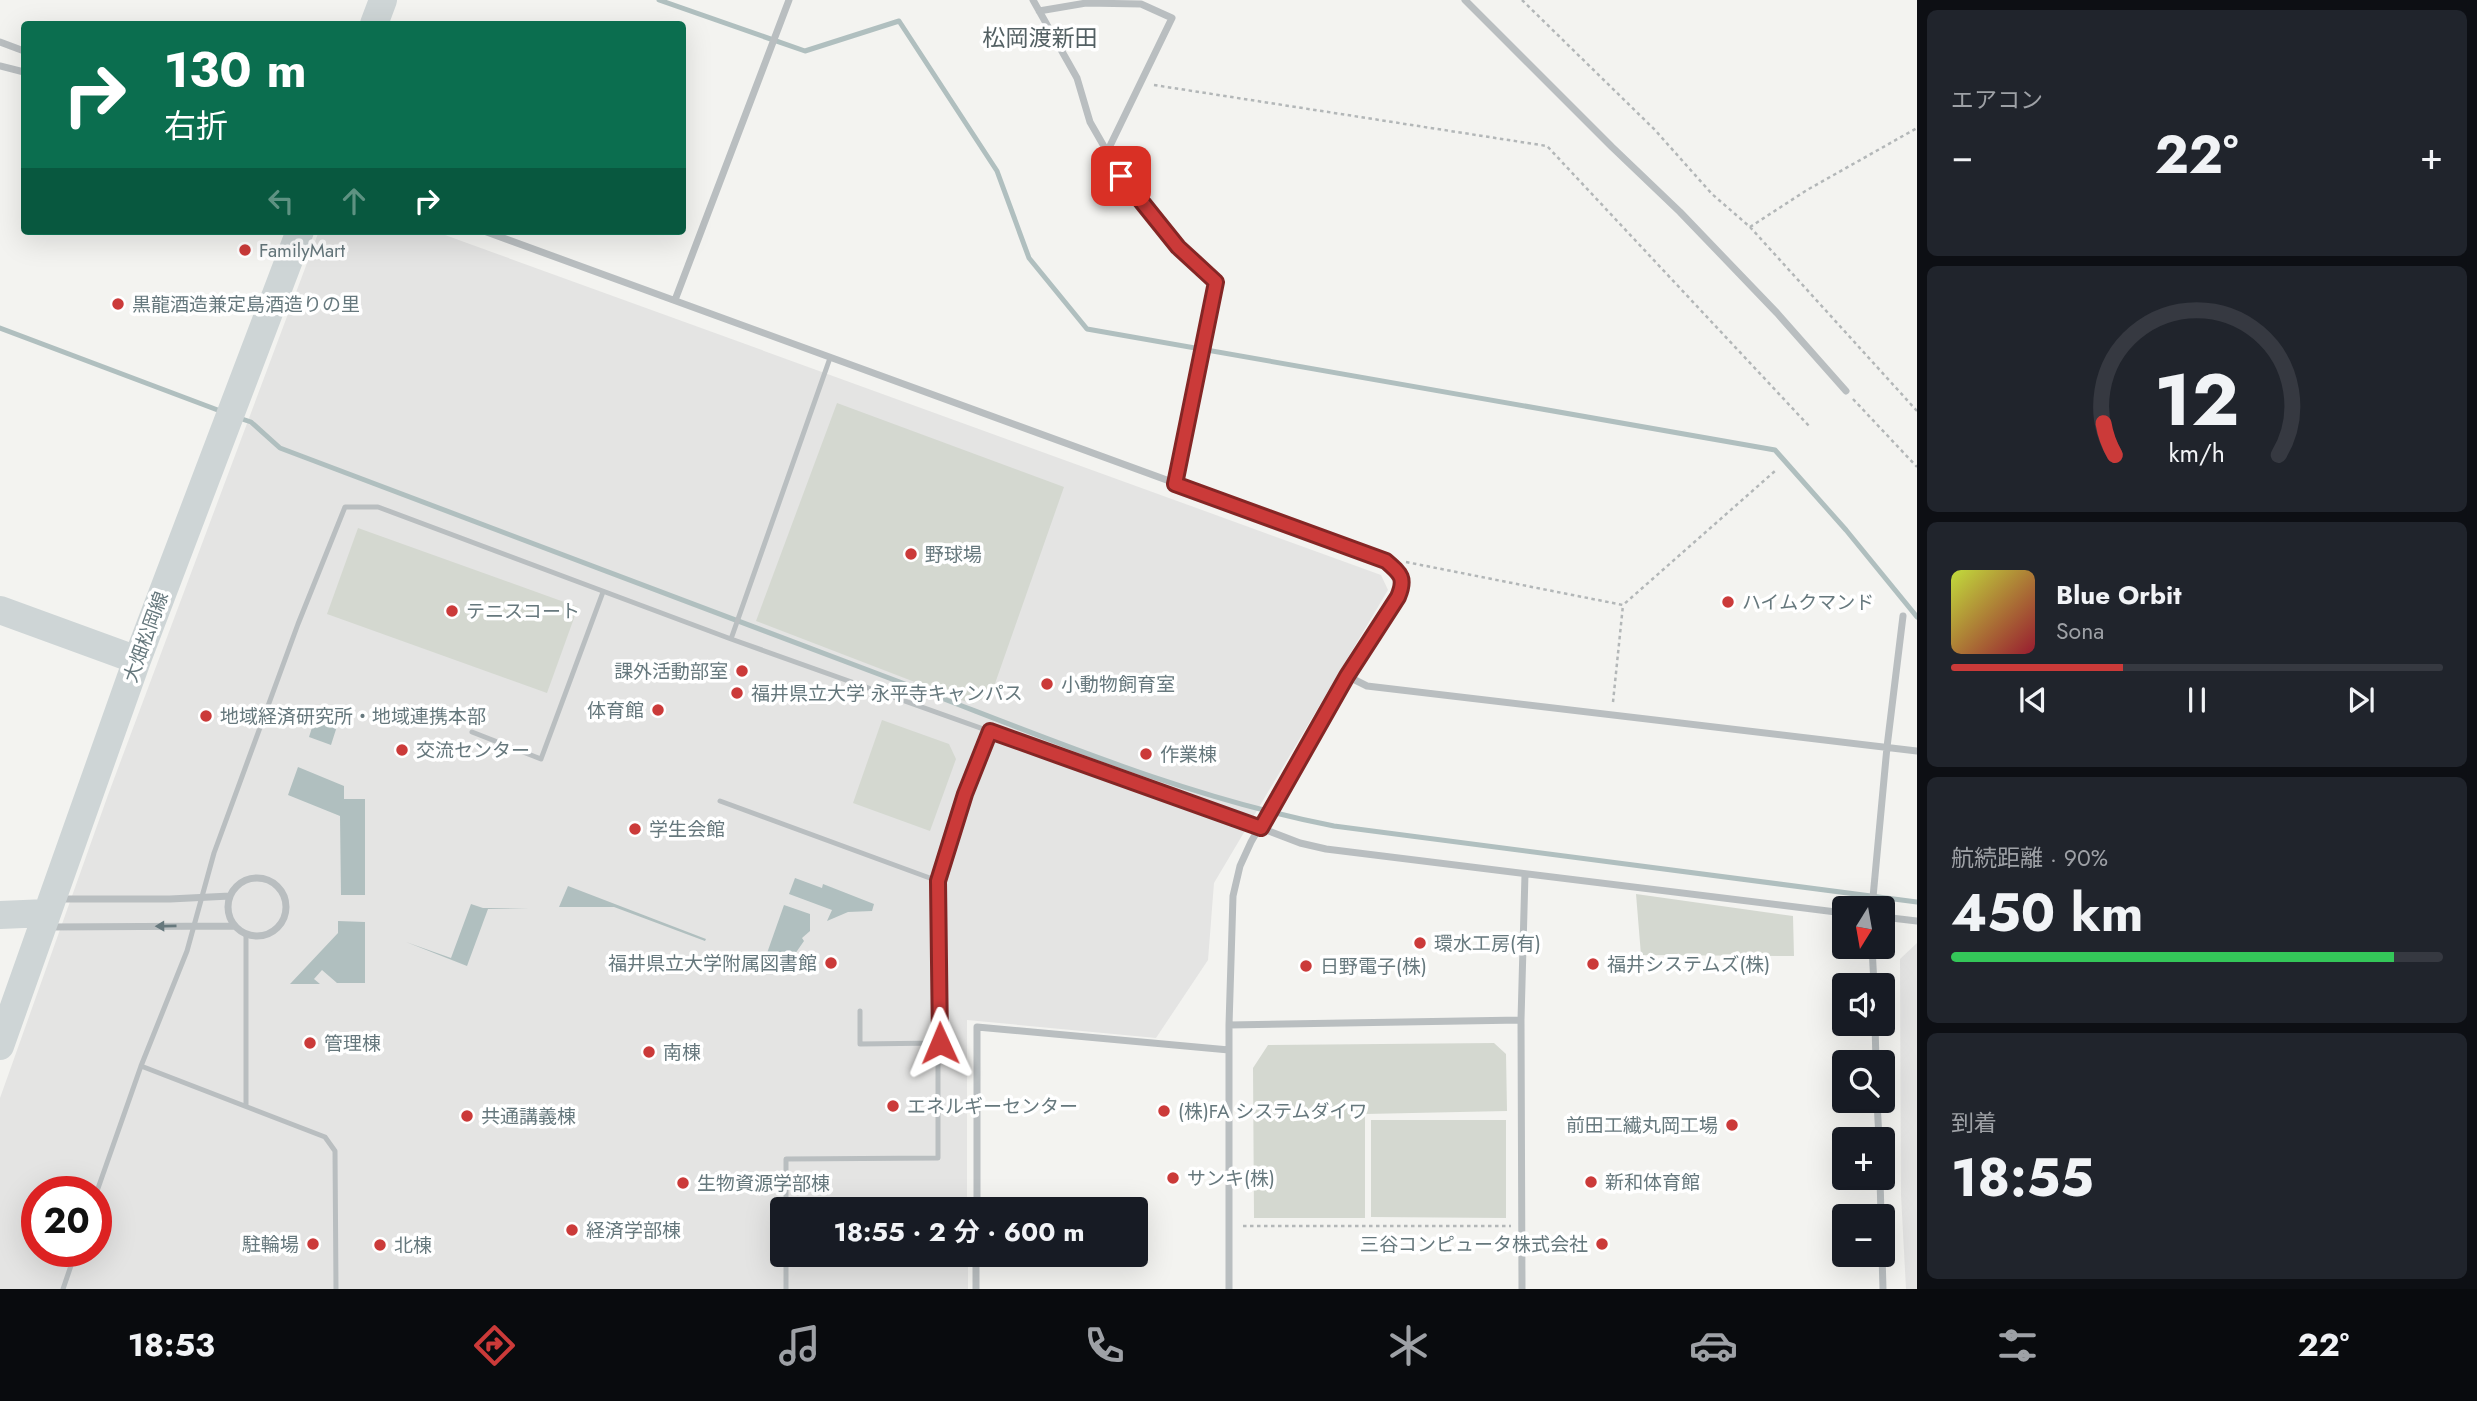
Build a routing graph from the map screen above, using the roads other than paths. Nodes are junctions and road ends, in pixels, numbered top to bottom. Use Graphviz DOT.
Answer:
graph roads {
  1 [pos="383,0"];
  2 [pos="789,0"];
  3 [pos="1033,0"];
  4 [pos="1465,0"];
  5 [pos="1039,11"];
  6 [pos="375,21"];
  7 [pos="0,42"];
  8 [pos="21,50"];
  9 [pos="0,65"];
  10 [pos="21,71"];
  11 [pos="1107,152"];
  12 [pos="298,235"];
  13 [pos="495,235"];
  14 [pos="675,300"];
  15 [pos="830,358"];
  16 [pos="1846,391"];
  17 [pos="1175,484"];
  18 [pos="603,592"];
  19 [pos="0,610"];
  20 [pos="1903,616"];
  21 [pos="731,639"];
  22 [pos="137,660"];
  23 [pos="1347,676"];
  24 [pos="990,731"];
  25 [pos="472,732"];
  26 [pos="1887,747"];
  27 [pos="1917,751"];
  28 [pos="720,801"];
  29 [pos="1261,828"];
  30 [pos="1525,874"];
  31 [pos="938,881"];
  32 [pos="230,896"];
  33 [pos="1873,896"];
  34 [pos="202,897"];
  35 [pos="1832,912"];
  36 [pos="47,913"];
  37 [pos="0,915"];
  38 [pos="1895,918"];
  39 [pos="1917,921"];
  40 [pos="194,925"];
  41 [pos="234,926"];
  42 [pos="246,935"];
  43 [pos="860,1011"];
  44 [pos="1521,1020"];
  45 [pos="1229,1025"];
  46 [pos="940,1043"];
  47 [pos="0,1045"];
  48 [pos="1229,1050"];
  49 [pos="141,1066"];
  50 [pos="246,1106"];
  51 [pos="102,1176"];
  52 [pos="786,1197"];
  53 [pos="976,1197"];
  54 [pos="71,1267"];
  55 [pos="786,1267"];
  56 [pos="976,1267"];
  57 [pos="1883,1267"];
  58 [pos="63,1289"];
  59 [pos="336,1289"];
  60 [pos="786,1289"];
  61 [pos="976,1289"];
  62 [pos="1229,1289"];
  63 [pos="1521,1289"];
  64 [pos="1884,1289"];
  1 -- 6 [label="main road"];
  2 -- 14 [label="street"];
  3 -- 5 [label="street"];
  4 -- 16 [label="street"];
  5 -- 11 [label="street"];
  5 -- 11 [label="street"];
  7 -- 8 [label="street"];
  9 -- 10 [label="street"];
  11 -- 17 [label="street"];
  12 -- 22 [label="main road, 大畑松岡線"];
  13 -- 14 [label="street"];
  14 -- 15 [label="street"];
  15 -- 17 [label="street"];
  15 -- 21 [label="lane"];
  17 -- 23 [label="street"];
  18 -- 21 [label="lane"];
  18 -- 25 [label="lane"];
  18 -- 34 [label="lane"];
  19 -- 22 [label="main road"];
  20 -- 26 [label="street"];
  21 -- 24 [label="lane"];
  22 -- 36 [label="main road, 大畑松岡線"];
  23 -- 26 [label="street"];
  23 -- 29 [label="street"];
  24 -- 29 [label="lane"];
  24 -- 31 [label="lane"];
  26 -- 27 [label="street"];
  26 -- 33 [label="street"];
  28 -- 31 [label="lane"];
  29 -- 30 [label="street"];
  29 -- 45 [label="street"];
  30 -- 35 [label="street"];
  30 -- 44 [label="street"];
  31 -- 46 [label="lane"];
  32 -- 34 [label="street"];
  32 -- 41 [label="street"];
  32 -- 42 [label="street"];
  34 -- 36 [label="street"];
  34 -- 40 [label="lane"];
  36 -- 37 [label="main road"];
  40 -- 36 [label="street, one-way"];
  36 -- 47 [label="main road, 大畑松岡線"];
  38 -- 39 [label="street"];
  40 -- 41 [label="street"];
  40 -- 49 [label="lane"];
  41 -- 42 [label="street"];
  42 -- 50 [label="lane"];
  43 -- 46 [label="lane"];
  44 -- 45 [label="street"];
  44 -- 63 [label="street"];
  45 -- 48 [label="street"];
  46 -- 52 [label="lane"];
  48 -- 53 [label="street"];
  48 -- 62 [label="street"];
  49 -- 50 [label="lane"];
  49 -- 51 [label="lane"];
  50 -- 59 [label="lane"];
  54 -- 58 [label="lane"];
  55 -- 60 [label="lane"];
  56 -- 61 [label="street"];
  57 -- 64 [label="street"];
}
